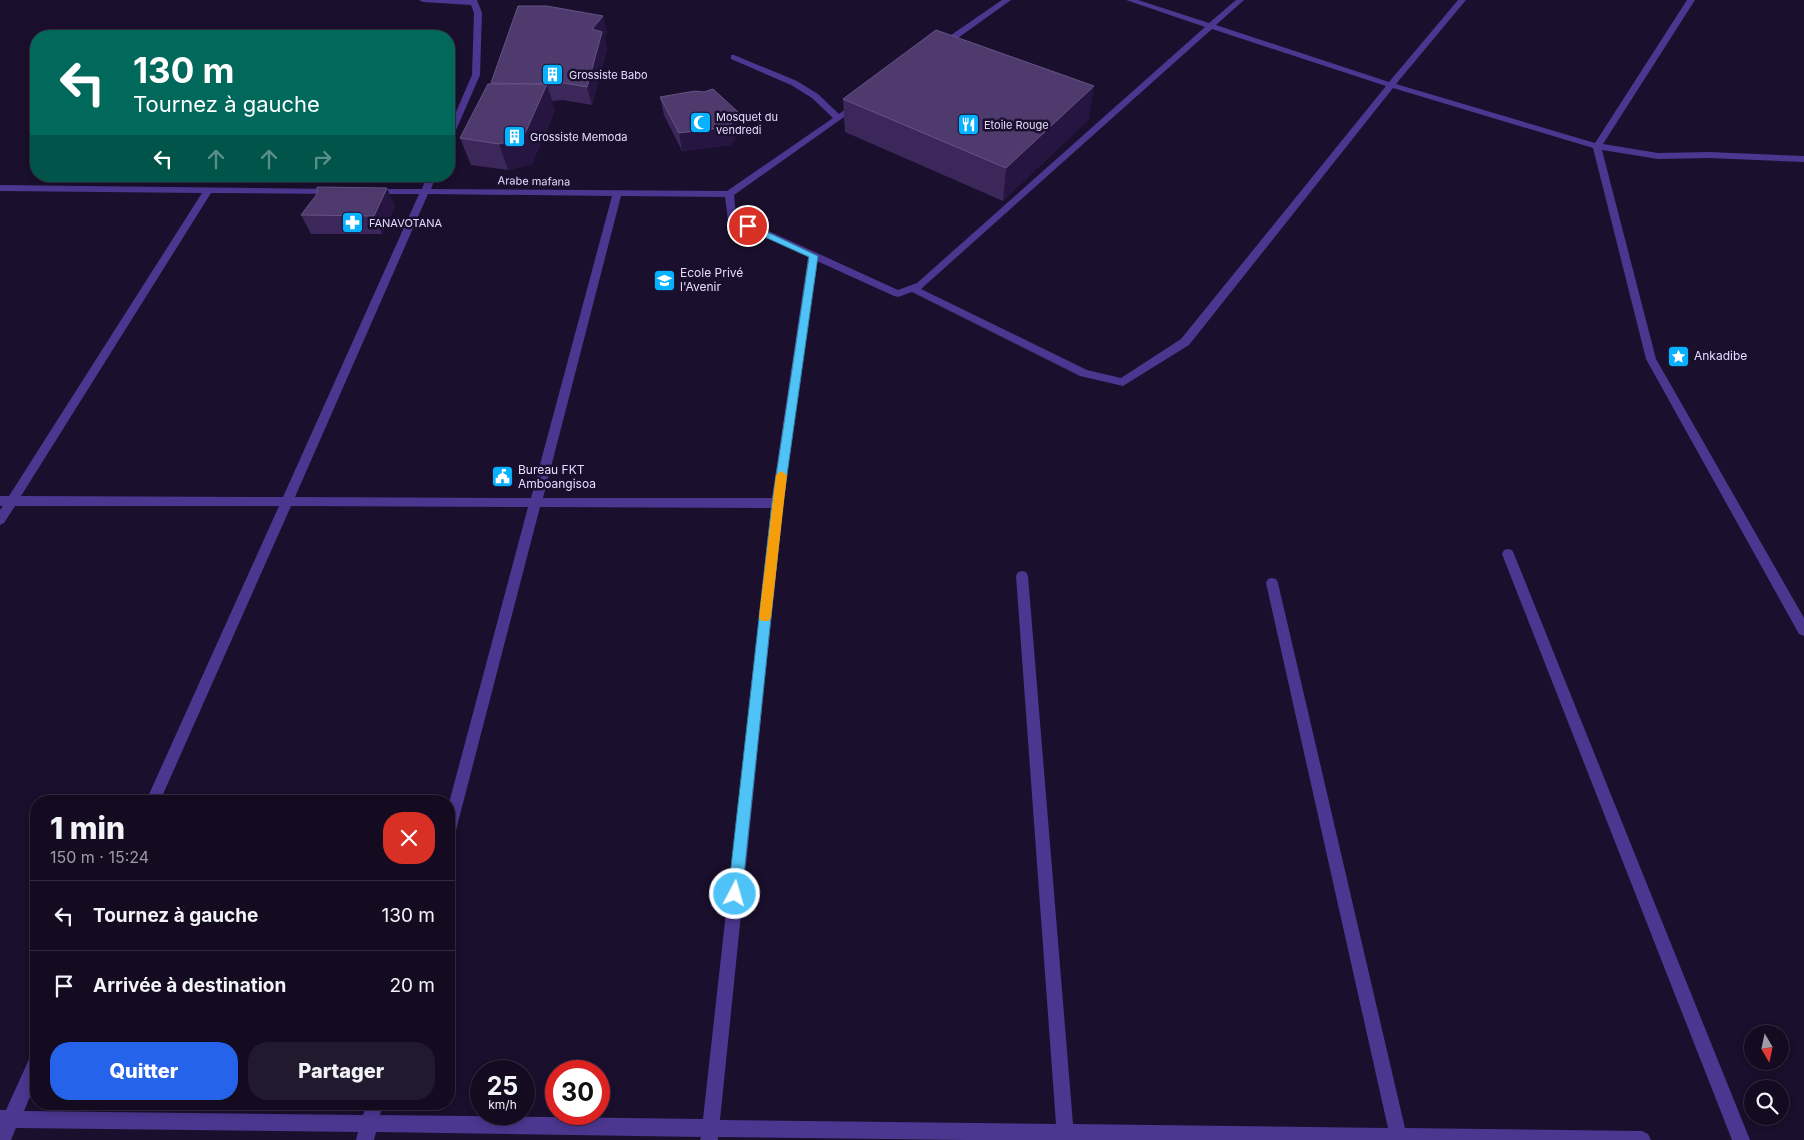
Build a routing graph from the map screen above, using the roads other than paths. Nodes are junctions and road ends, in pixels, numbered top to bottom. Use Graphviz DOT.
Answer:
graph roads {
  1 [pos="423,0"];
  2 [pos="1007,0"];
  3 [pos="1130,0"];
  4 [pos="1240,0"];
  5 [pos="1462,0"];
  6 [pos="1691,0"];
  7 [pos="473,1"];
  8 [pos="1210,26"];
  9 [pos="934,51"];
  10 [pos="734,57"];
  11 [pos="1391,85"];
  12 [pos="862,101"];
  13 [pos="838,118"];
  14 [pos="455,123"];
  15 [pos="1597,146"];
  16 [pos="1804,159"];
  17 [pos="429,182"];
  18 [pos="4,188"];
  19 [pos="208,190"];
  20 [pos="346,191"];
  21 [pos="366,191"];
  22 [pos="425,191"];
  23 [pos="617,193"];
  24 [pos="729,194"];
  25 [pos="0,196"];
  26 [pos="813,256"];
  27 [pos="912,288"];
  28 [pos="0,501"];
  29 [pos="13,501"];
  30 [pos="286,502"];
  31 [pos="537,502"];
  32 [pos="777,503"];
  33 [pos="0,520"];
  34 [pos="1508,554"];
  35 [pos="1022,576"];
  36 [pos="1272,583"];
  37 [pos="1804,630"];
  38 [pos="156,795"];
  39 [pos="455,808"];
  40 [pos="30,1074"];
  41 [pos="374,1110"];
  42 [pos="5,1120"];
  43 [pos="368,1132"];
  44 [pos="709,1134"];
  45 [pos="1066,1137"];
  46 [pos="1399,1138"];
  47 [pos="2,1140"];
  48 [pos="1642,1140"];
  49 [pos="1741,1140"];
  1 -- 7 [label="street"];
  2 -- 9 [label="street"];
  3 -- 8 [label="street"];
  4 -- 8 [label="street"];
  5 -- 11 [label="street"];
  6 -- 15 [label="street"];
  7 -- 14 [label="street"];
  8 -- 11 [label="street"];
  8 -- 27 [label="street"];
  10 -- 13 [label="street"];
  11 -- 15 [label="street"];
  11 -- 27 [label="street"];
  12 -- 13 [label="street"];
  13 -- 24 [label="street"];
  15 -- 16 [label="street"];
  15 -- 37 [label="street"];
  17 -- 22 [label="street"];
  18 -- 19 [label="street"];
  18 -- 25 [label="street"];
  19 -- 20 [label="street"];
  19 -- 29 [label="street"];
  21 -- 22 [label="street, Arabe mafana"];
  22 -- 23 [label="street, Arabe mafana"];
  22 -- 30 [label="street"];
  23 -- 24 [label="street, Arabe mafana"];
  23 -- 31 [label="street"];
  24 -- 26 [label="street"];
  26 -- 27 [label="street"];
  26 -- 32 [label="street"];
  28 -- 29 [label="street"];
  29 -- 30 [label="street"];
  29 -- 33 [label="street"];
  30 -- 31 [label="street"];
  30 -- 38 [label="street"];
  31 -- 32 [label="street"];
  31 -- 39 [label="street"];
  32 -- 44 [label="street"];
  34 -- 49 [label="street"];
  35 -- 45 [label="street"];
  36 -- 46 [label="street"];
  40 -- 42 [label="street"];
  41 -- 43 [label="street"];
  42 -- 43 [label="street"];
  42 -- 47 [label="street"];
  43 -- 44 [label="street"];
  44 -- 45 [label="street"];
  45 -- 46 [label="street"];
  46 -- 48 [label="street"];
}
